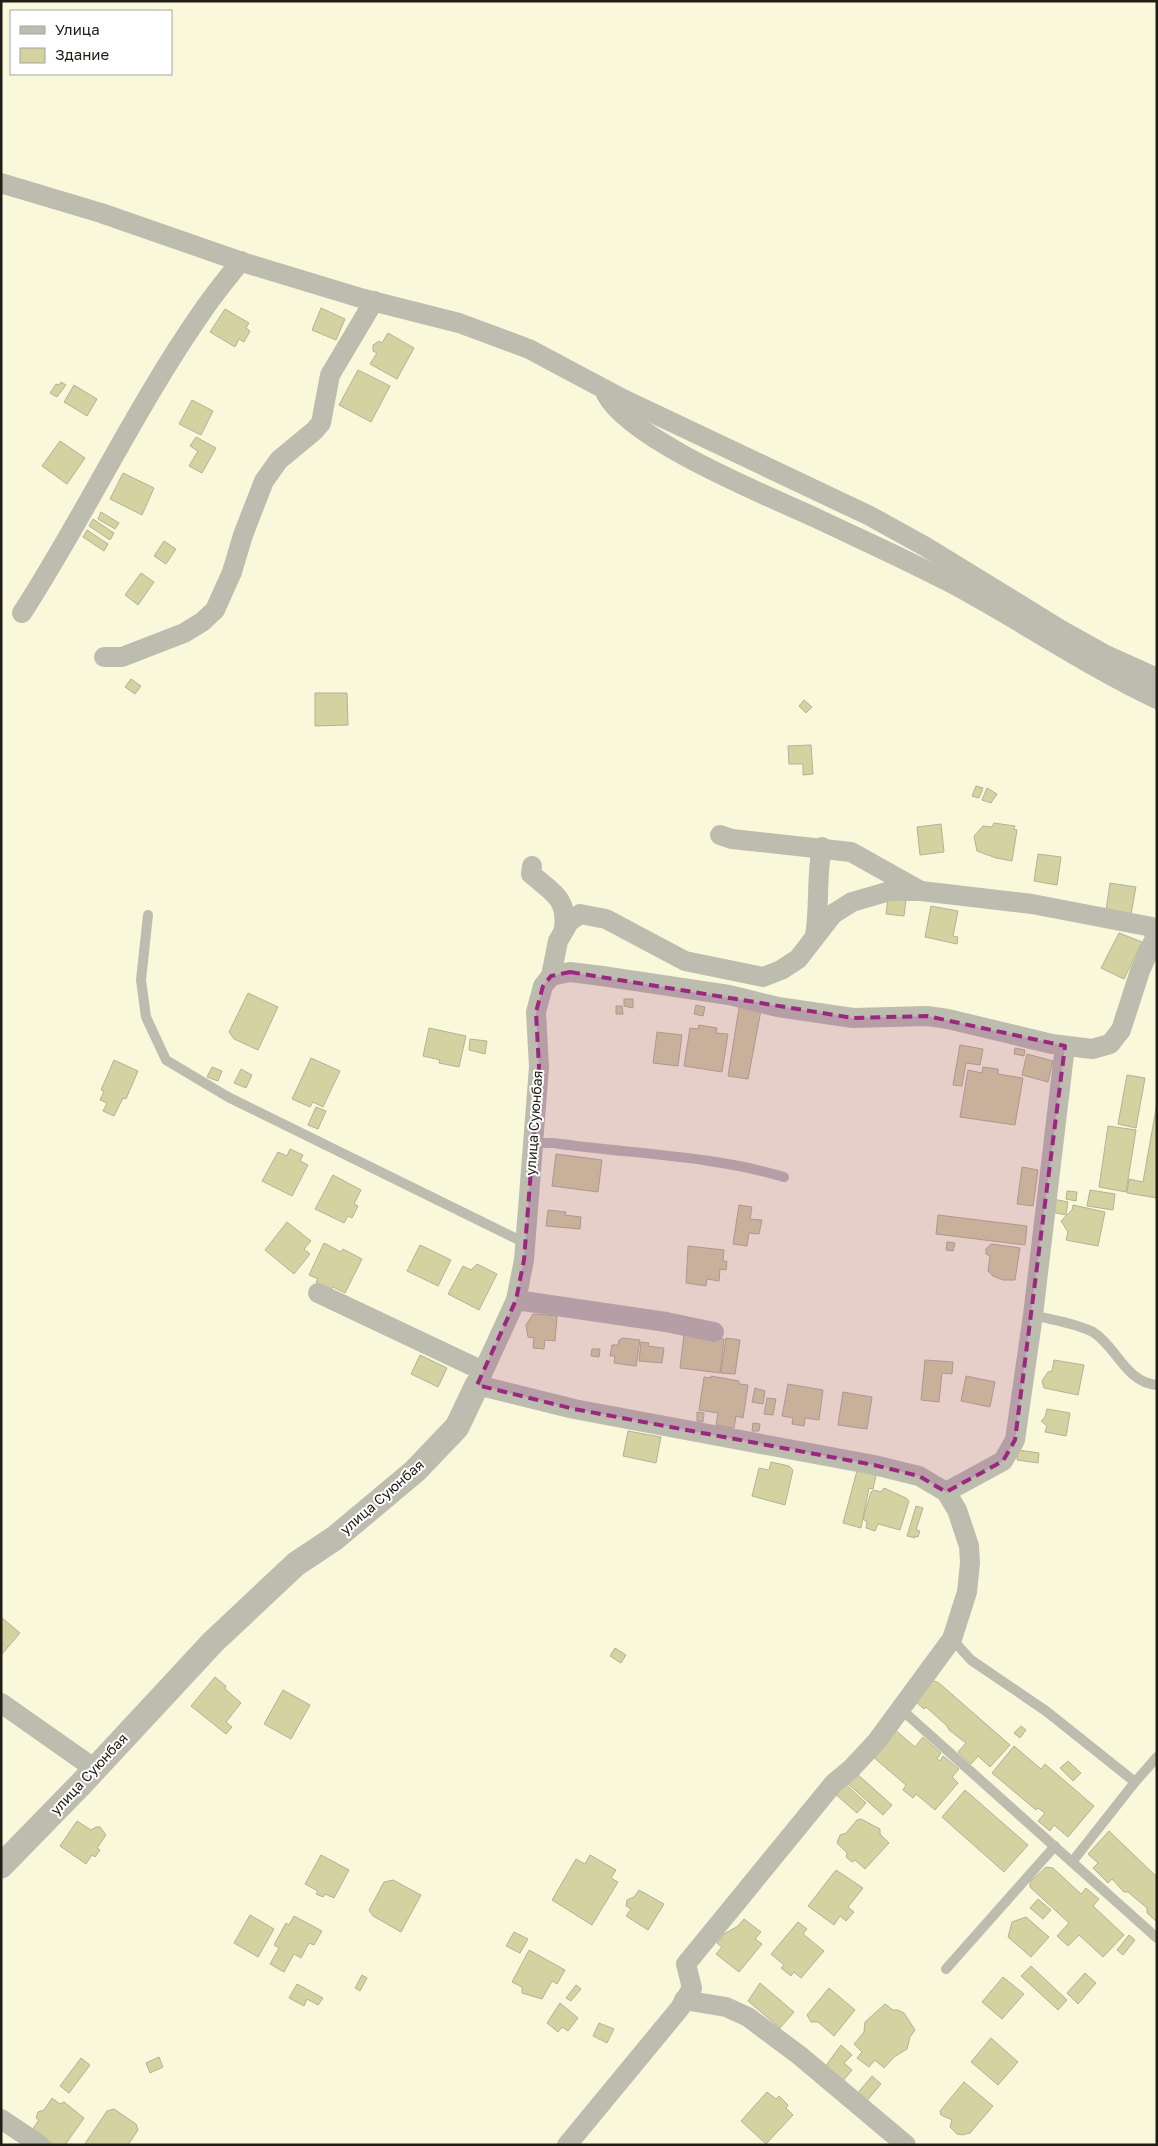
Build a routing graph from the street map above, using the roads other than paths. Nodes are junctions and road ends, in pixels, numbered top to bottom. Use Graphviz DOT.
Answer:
graph roads {
  1 [pos="1,183"];
  2 [pos="241,261"];
  3 [pos="374,301"];
  4 [pos="602,388"];
  5 [pos="22,613"];
  6 [pos="104,657"];
  7 [pos="1157,678"];
  8 [pos="1157,699"];
  9 [pos="720,835"];
  10 [pos="822,847"];
  11 [pos="532,866"];
  12 [pos="921,891"];
  13 [pos="148,915"];
  14 [pos="1157,928"];
  15 [pos="564,930"];
  16 [pos="1157,933"];
  17 [pos="814,939"];
  18 [pos="550,976"];
  19 [pos="1065,1046"];
  20 [pos="533,1143"];
  21 [pos="784,1176"];
  22 [pos="525,1243"];
  23 [pos="318,1293"];
  24 [pos="516,1300"];
  25 [pos="1033,1315"];
  26 [pos="714,1332"];
  27 [pos="480,1379"];
  28 [pos="1157,1386"];
  29 [pos="946,1492"];
  30 [pos="952,1639"];
  31 [pos="1,1703"];
  32 [pos="902,1710"];
  33 [pos="1157,1758"];
  34 [pos="95,1770"];
  35 [pos="1135,1782"];
  36 [pos="1055,1846"];
  37 [pos="1072,1862"];
  38 [pos="1,1866"];
  39 [pos="1157,1938"];
  40 [pos="946,1969"];
  41 [pos="684,2000"];
  42 [pos="1,2119"];
  43 [pos="40,2145"];
  44 [pos="567,2145"];
  45 [pos="906,2145"];
  1 -- 2 [label="street"];
  2 -- 3 [label="street"];
  2 -- 5 [label="street"];
  3 -- 4 [label="street"];
  3 -- 6 [label="street"];
  4 -- 7 [label="street"];
  4 -- 8 [label="street"];
  9 -- 10 [label="street"];
  10 -- 12 [label="street"];
  10 -- 17 [label="street"];
  11 -- 15 [label="street"];
  12 -- 14 [label="street"];
  12 -- 17 [label="street"];
  13 -- 22 [label="lane"];
  15 -- 17 [label="street"];
  15 -- 18 [label="street, улица Суюнбая"];
  16 -- 19 [label="street"];
  18 -- 19 [label="street"];
  18 -- 20 [label="street, улица Суюнбая"];
  19 -- 25 [label="street"];
  20 -- 21 [label="lane"];
  20 -- 22 [label="street, улица Суюнбая"];
  22 -- 24 [label="street, улица Суюнбая"];
  23 -- 27 [label="street"];
  24 -- 26 [label="street"];
  24 -- 27 [label="street, улица Суюнбая"];
  25 -- 28 [label="lane"];
  25 -- 29 [label="street"];
  27 -- 29 [label="street"];
  27 -- 34 [label="street, улица Суюнбая"];
  29 -- 30 [label="street"];
  30 -- 32 [label="street"];
  30 -- 35 [label="lane"];
  31 -- 34 [label="street"];
  32 -- 36 [label="lane"];
  32 -- 41 [label="street"];
  33 -- 35 [label="lane"];
  34 -- 38 [label="street, улица Суюнбая"];
  35 -- 37 [label="lane"];
  36 -- 37 [label="lane"];
  36 -- 40 [label="lane"];
  37 -- 39 [label="lane"];
  41 -- 44 [label="street"];
  41 -- 45 [label="street"];
  42 -- 43 [label="street"];
}
